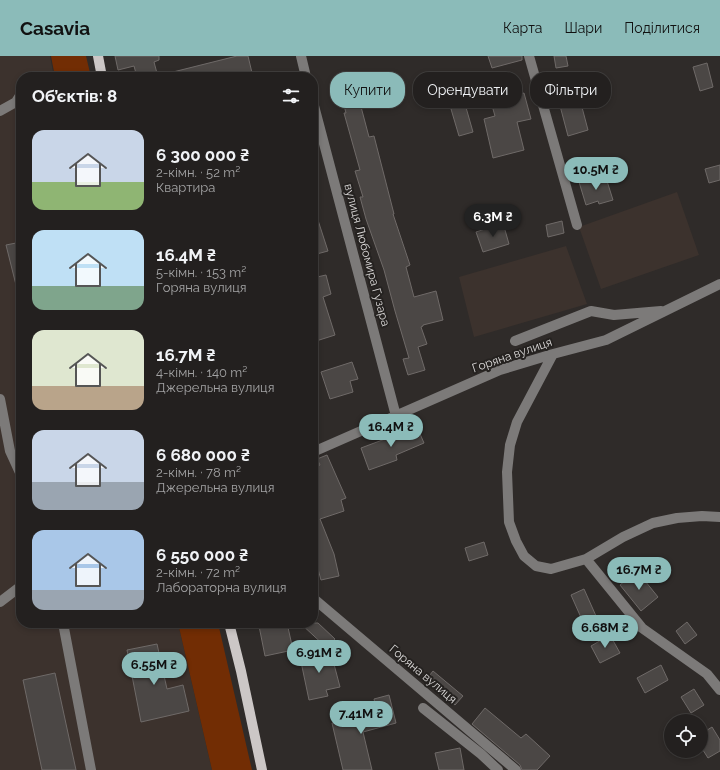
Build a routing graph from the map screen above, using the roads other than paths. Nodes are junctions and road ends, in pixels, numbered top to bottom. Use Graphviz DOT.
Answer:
graph roads {
  1 [pos="98,56"];
  2 [pos="301,56"];
  3 [pos="529,56"];
  4 [pos="101,72"];
  5 [pos="305,72"];
  6 [pos="16,102"];
  7 [pos="0,111"];
  8 [pos="318,121"];
  9 [pos="577,225"];
  10 [pos="720,284"];
  11 [pos="667,310"];
  12 [pos="515,341"];
  13 [pos="553,354"];
  14 [pos="0,399"];
  15 [pos="396,416"];
  16 [pos="318,450"];
  17 [pos="16,464"];
  18 [pos="720,517"];
  19 [pos="586,559"];
  20 [pos="16,590"];
  21 [pos="0,602"];
  22 [pos="318,602"];
  23 [pos="64,628"];
  24 [pos="230,628"];
  25 [pos="720,690"];
  26 [pos="423,708"];
  27 [pos="91,770"];
  28 [pos="262,770"];
  29 [pos="498,770"];
  30 [pos="516,770"];
  1 -- 4 [label="main road"];
  2 -- 5 [label="street"];
  3 -- 9 [label="street"];
  6 -- 7 [label="street"];
  8 -- 15 [label="street, вулиця Любомира Гузара"];
  10 -- 11 [label="street, Горяна вулиця"];
  11 -- 12 [label="street"];
  11 -- 13 [label="street, Горяна вулиця"];
  13 -- 15 [label="street, Горяна вулиця"];
  13 -- 19 [label="street"];
  14 -- 17 [label="street"];
  15 -- 16 [label="street, Горяна вулиця"];
  18 -- 19 [label="street"];
  19 -- 25 [label="street"];
  20 -- 21 [label="street"];
  22 -- 30 [label="street, Горяна вулиця"];
  23 -- 27 [label="street"];
  24 -- 28 [label="main road"];
  26 -- 29 [label="street"];
}
